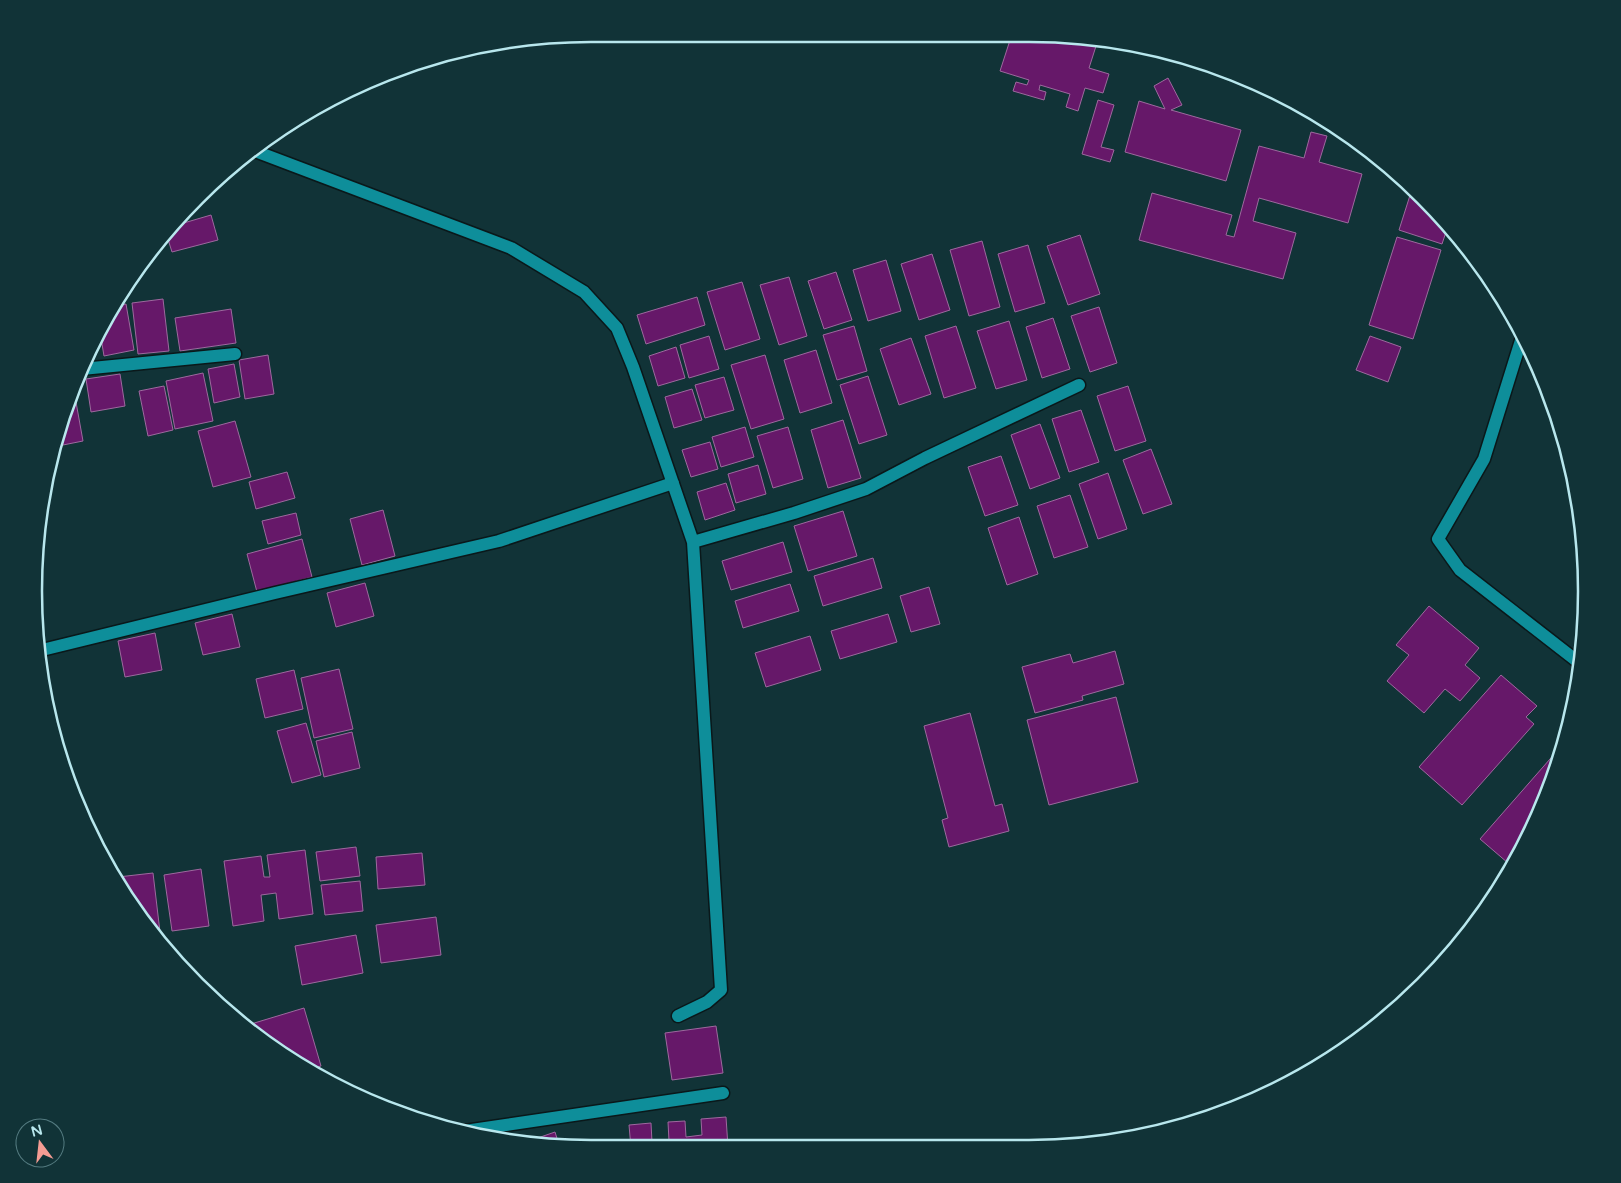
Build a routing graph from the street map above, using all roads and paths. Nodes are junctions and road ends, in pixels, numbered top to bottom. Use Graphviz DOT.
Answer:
graph roads {
  1 [pos="261,153"];
  2 [pos="1520,345"];
  3 [pos="235,354"];
  4 [pos="90,368"];
  5 [pos="1078,384"];
  6 [pos="673,483"];
  7 [pos="693,542"];
  8 [pos="46,649"];
  9 [pos="1574,659"];
  10 [pos="678,1016"];
  11 [pos="723,1092"];
  12 [pos="479,1129"];
  1 -- 6 [label="street"];
  2 -- 9 [label="street"];
  3 -- 4 [label="street"];
  5 -- 7 [label="street"];
  6 -- 7 [label="street"];
  6 -- 8 [label="street"];
  7 -- 10 [label="street"];
  11 -- 12 [label="street"];
}
